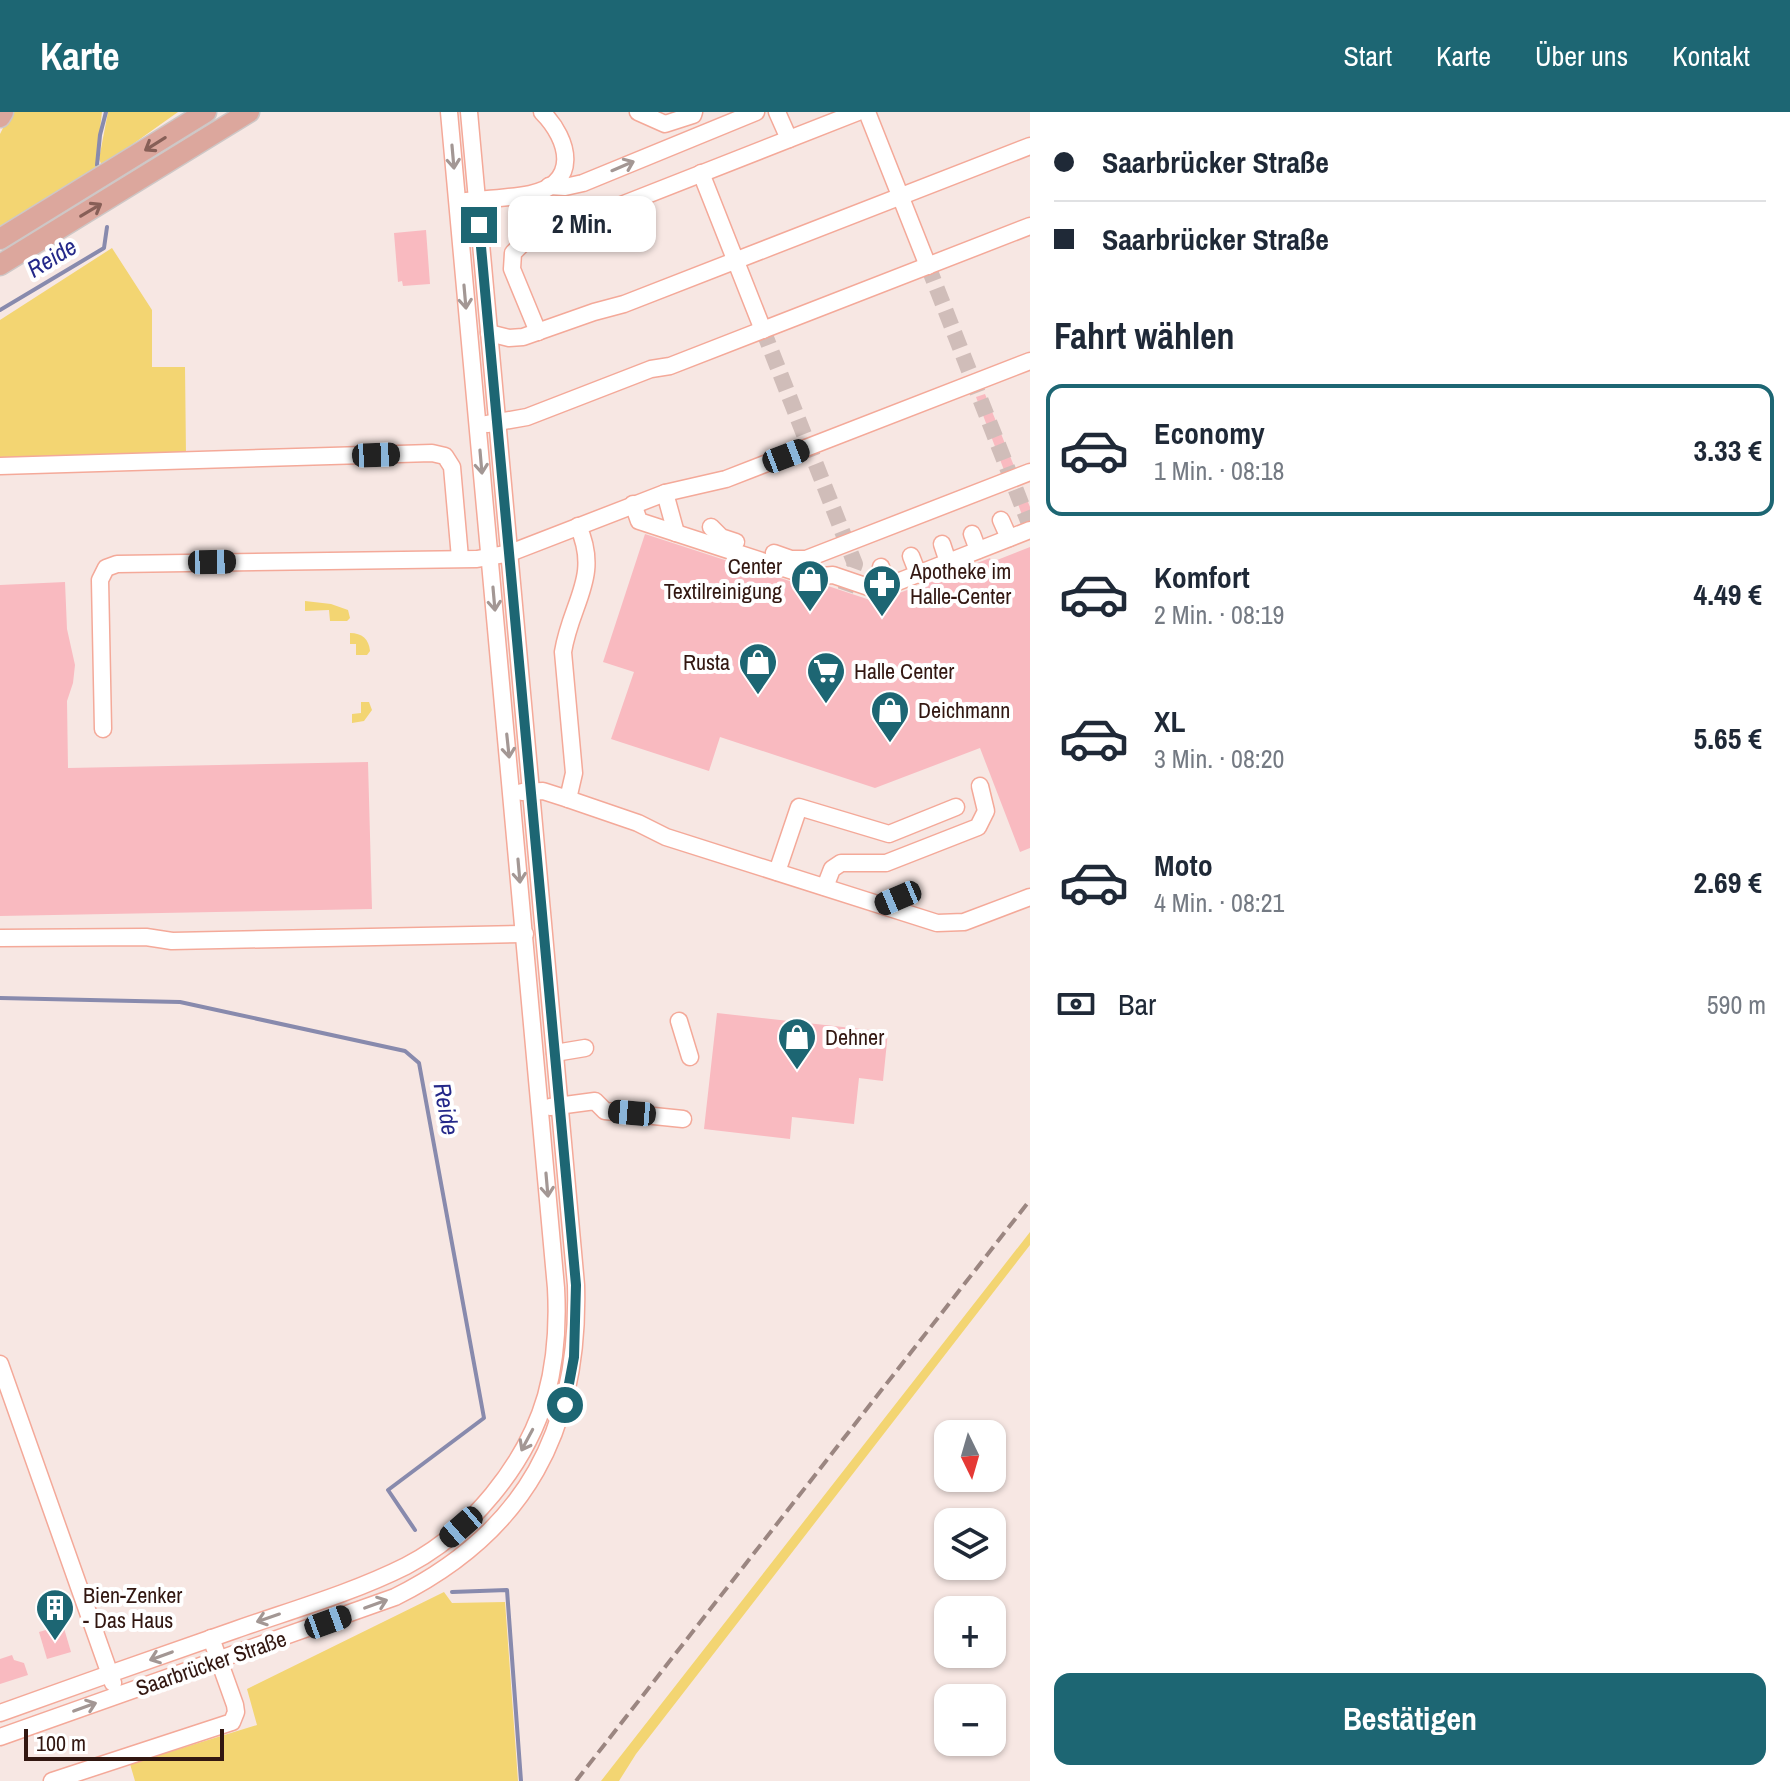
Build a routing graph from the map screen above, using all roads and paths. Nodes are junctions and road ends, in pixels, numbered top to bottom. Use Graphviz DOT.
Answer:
graph roads {
  1 [pos="206,112"];
  2 [pos="249,112"];
  3 [pos="449,112"];
  4 [pos="469,112"];
  5 [pos="542,112"];
  6 [pos="638,112"];
  7 [pos="756,112"];
  8 [pos="777,112"];
  9 [pos="858,112"];
  10 [pos="867,112"];
  11 [pos="694,114"];
  12 [pos="673,123"];
  13 [pos="722,126"];
  14 [pos="789,139"];
  15 [pos="1030,146"];
  16 [pos="665,148"];
  17 [pos="701,173"];
  18 [pos="549,186"];
  19 [pos="900,197"];
  20 [pos="477,200"];
  21 [pos="457,202"];
  22 [pos="1030,226"];
  23 [pos="0,239"];
  24 [pos="736,261"];
  25 [pos="0,265"];
  26 [pos="928,266"];
  27 [pos="763,330"];
  28 [pos="489,333"];
  29 [pos="535,333"];
  30 [pos="1030,361"];
  31 [pos="497,423"];
  32 [pos="477,425"];
  33 [pos="0,466"];
  34 [pos="1030,472"];
  35 [pos="665,493"];
  36 [pos="633,504"];
  37 [pos="1001,520"];
  38 [pos="578,526"];
  39 [pos="711,527"];
  40 [pos="1030,530"];
  41 [pos="676,533"];
  42 [pos="1009,538"];
  43 [pos="942,544"];
  44 [pos="750,551"];
  45 [pos="824,552"];
  46 [pos="510,553"];
  47 [pos="911,556"];
  48 [pos="490,557"];
  49 [pos="460,558"];
  50 [pos="948,562"];
  51 [pos="789,564"];
  52 [pos="881,567"];
  53 [pos="918,574"];
  54 [pos="833,575"];
  55 [pos="887,586"];
  56 [pos="103,729"];
  57 [pos="980,786"];
  58 [pos="532,791"];
  59 [pos="513,793"];
  60 [pos="568,799"];
  61 [pos="956,807"];
  62 [pos="777,872"];
  63 [pos="825,887"];
  64 [pos="1030,897"];
  65 [pos="898,898"];
  66 [pos="880,908"];
  67 [pos="525,934"];
  68 [pos="0,938"];
  69 [pos="679,1021"];
  70 [pos="585,1048"];
  71 [pos="555,1053"];
  72 [pos="690,1057"];
  73 [pos="560,1106"];
  74 [pos="541,1108"];
  75 [pos="683,1119"];
  76 [pos="0,1364"];
  77 [pos="211,1638"];
  78 [pos="220,1660"];
  79 [pos="110,1674"];
  80 [pos="117,1695"];
  81 [pos="0,1713"];
  82 [pos="0,1737"];
  83 [pos="52,1781"];
  1 -- 23 [label="main road, one-way"];
  25 -- 2 [label="main road, one-way"];
  3 -- 21 [label="street, Saarbrücker Straße, one-way"];
  4 -- 20 [label="street, Saarbrücker Straße"];
  5 -- 18 [label="street"];
  6 -- 12 [label="street"];
  7 -- 13 [label="street"];
  8 -- 14 [label="street"];
  9 -- 14 [label="street"];
  10 -- 19 [label="street"];
  11 -- 12 [label="street"];
  11 -- 13 [label="street"];
  12 -- 16 [label="street"];
  13 -- 16 [label="street"];
  14 -- 17 [label="street"];
  15 -- 19 [label="street"];
  18 -- 16 [label="street, one-way"];
  17 -- 24 [label="street"];
  17 -- 29 [label="street"];
  18 -- 20 [label="street"];
  19 -- 24 [label="street"];
  19 -- 26 [label="street"];
  20 -- 21 [label="street"];
  20 -- 28 [label="street, Saarbrücker Straße"];
  21 -- 32 [label="street, Saarbrücker Straße, one-way"];
  22 -- 26 [label="street"];
  24 -- 27 [label="street"];
  24 -- 29 [label="street"];
  26 -- 27 [label="street"];
  27 -- 31 [label="street"];
  28 -- 29 [label="street"];
  28 -- 31 [label="street, Saarbrücker Straße"];
  30 -- 35 [label="street"];
  31 -- 32 [label="street"];
  31 -- 46 [label="street, Saarbrücker Straße"];
  32 -- 48 [label="street, Saarbrücker Straße, one-way"];
  33 -- 49 [label="street"];
  34 -- 45 [label="street"];
  35 -- 36 [label="street"];
  35 -- 41 [label="street"];
  36 -- 38 [label="street"];
  36 -- 41 [label="street"];
  37 -- 42 [label="street"];
  38 -- 46 [label="street"];
  38 -- 60 [label="street"];
  39 -- 44 [label="street"];
  40 -- 42 [label="street"];
  41 -- 44 [label="street"];
  42 -- 50 [label="street"];
  43 -- 50 [label="street"];
  44 -- 51 [label="street"];
  45 -- 51 [label="street"];
  45 -- 54 [label="street"];
  46 -- 48 [label="street"];
  46 -- 58 [label="street, Saarbrücker Straße"];
  47 -- 53 [label="street"];
  48 -- 49 [label="street"];
  48 -- 59 [label="street, Saarbrücker Straße, one-way"];
  49 -- 56 [label="street"];
  50 -- 53 [label="street"];
  51 -- 54 [label="street"];
  52 -- 55 [label="street"];
  53 -- 55 [label="street"];
  54 -- 55 [label="street"];
  57 -- 63 [label="street"];
  58 -- 59 [label="street"];
  58 -- 60 [label="street"];
  58 -- 71 [label="street, Saarbrücker Straße"];
  59 -- 67 [label="street, Saarbrücker Straße, one-way"];
  60 -- 62 [label="street"];
  61 -- 62 [label="street"];
  62 -- 63 [label="street"];
  63 -- 66 [label="street"];
  64 -- 66 [label="street"];
  65 -- 66 [label="street"];
  67 -- 68 [label="street"];
  67 -- 74 [label="street, Saarbrücker Straße"];
  69 -- 72 [label="street"];
  70 -- 71 [label="street"];
  71 -- 73 [label="street, Saarbrücker Straße"];
  73 -- 74 [label="street"];
  73 -- 75 [label="street"];
  78 -- 73 [label="street, Saarbrücker Straße, one-way"];
  74 -- 77 [label="street, Saarbrücker Straße, one-way"];
  76 -- 79 [label="street"];
  77 -- 78 [label="street"];
  77 -- 79 [label="street, Saarbrücker Straße, one-way"];
  78 -- 80 [label="street, Saarbrücker Straße"];
  78 -- 83 [label="street"];
  79 -- 80 [label="street"];
  79 -- 81 [label="street, Saarbrücker Straße"];
  82 -- 80 [label="street, Saarbrücker Straße, one-way"];
}
